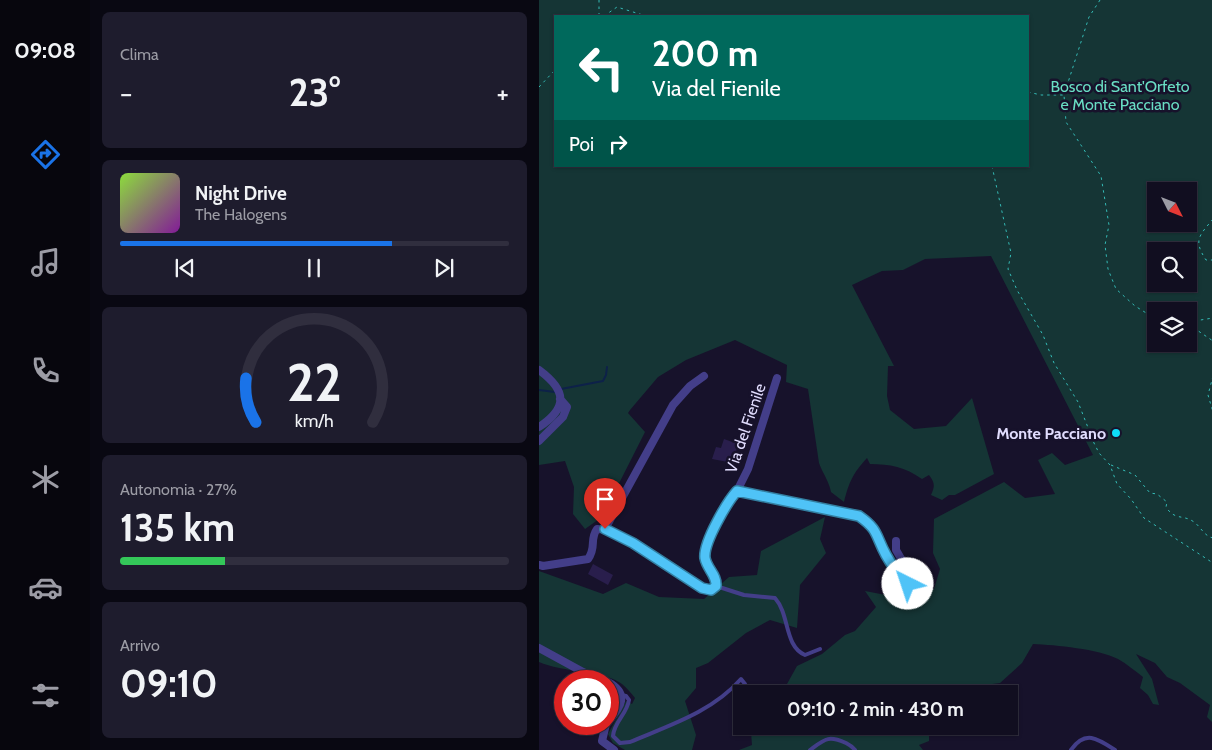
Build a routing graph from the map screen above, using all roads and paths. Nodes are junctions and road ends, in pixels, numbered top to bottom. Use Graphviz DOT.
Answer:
graph roads {
  1 [pos="599,0"];
  2 [pos="1100,0"];
  3 [pos="599,15"];
  4 [pos="605,15"];
  5 [pos="643,15"];
  6 [pos="554,71"];
  7 [pos="539,86"];
  8 [pos="1029,92"];
  9 [pos="1064,95"];
  10 [pos="992,167"];
  11 [pos="1212,219"];
  12 [pos="1212,260"];
  13 [pos="1147,314"];
  14 [pos="1212,318"];
  15 [pos="1197,320"];
  16 [pos="1197,329"];
  17 [pos="1212,340"];
  18 [pos="539,370"];
  19 [pos="704,376"];
  20 [pos="1212,376"];
  21 [pos="777,378"];
  22 [pos="560,399"];
  23 [pos="1212,412"];
  24 [pos="539,427"];
  25 [pos="539,441"];
  26 [pos="1110,465"];
  27 [pos="737,491"];
  28 [pos="605,529"];
  29 [pos="1212,538"];
  30 [pos="896,542"];
  31 [pos="1212,563"];
  32 [pos="539,565"];
  33 [pos="716,586"];
  34 [pos="539,648"];
  35 [pos="820,649"];
  36 [pos="579,670"];
  37 [pos="735,685"];
  38 [pos="745,685"];
  39 [pos="733,688"];
  40 [pos="619,691"];
  41 [pos="621,695"];
  42 [pos="619,709"];
  43 [pos="604,735"];
  44 [pos="614,750"];
  45 [pos="810,750"];
  46 [pos="855,750"];
  47 [pos="1071,750"];
  48 [pos="1115,750"];
  1 -- 3 [label="path"];
  2 -- 9 [label="path"];
  4 -- 5 [label="path"];
  6 -- 7 [label="path"];
  8 -- 9 [label="path"];
  9 -- 13 [label="path"];
  10 -- 26 [label="path"];
  11 -- 12 [label="path"];
  14 -- 15 [label="path"];
  16 -- 17 [label="path"];
  18 -- 22 [label="street"];
  19 -- 28 [label="street"];
  20 -- 23 [label="path"];
  21 -- 27 [label="street, Via del Fienile"];
  22 -- 24 [label="street"];
  22 -- 25 [label="street"];
  26 -- 29 [label="path"];
  26 -- 31 [label="path"];
  27 -- 30 [label="street"];
  27 -- 33 [label="street, Via del Fienile"];
  28 -- 32 [label="street"];
  28 -- 33 [label="street"];
  33 -- 35 [label="lane"];
  34 -- 36 [label="street"];
  37 -- 38 [label="lane"];
  39 -- 41 [label="lane"];
  40 -- 41 [label="street"];
  41 -- 42 [label="street"];
  43 -- 44 [label="street"];
  45 -- 46 [label="lane"];
  47 -- 48 [label="lane"];
}
